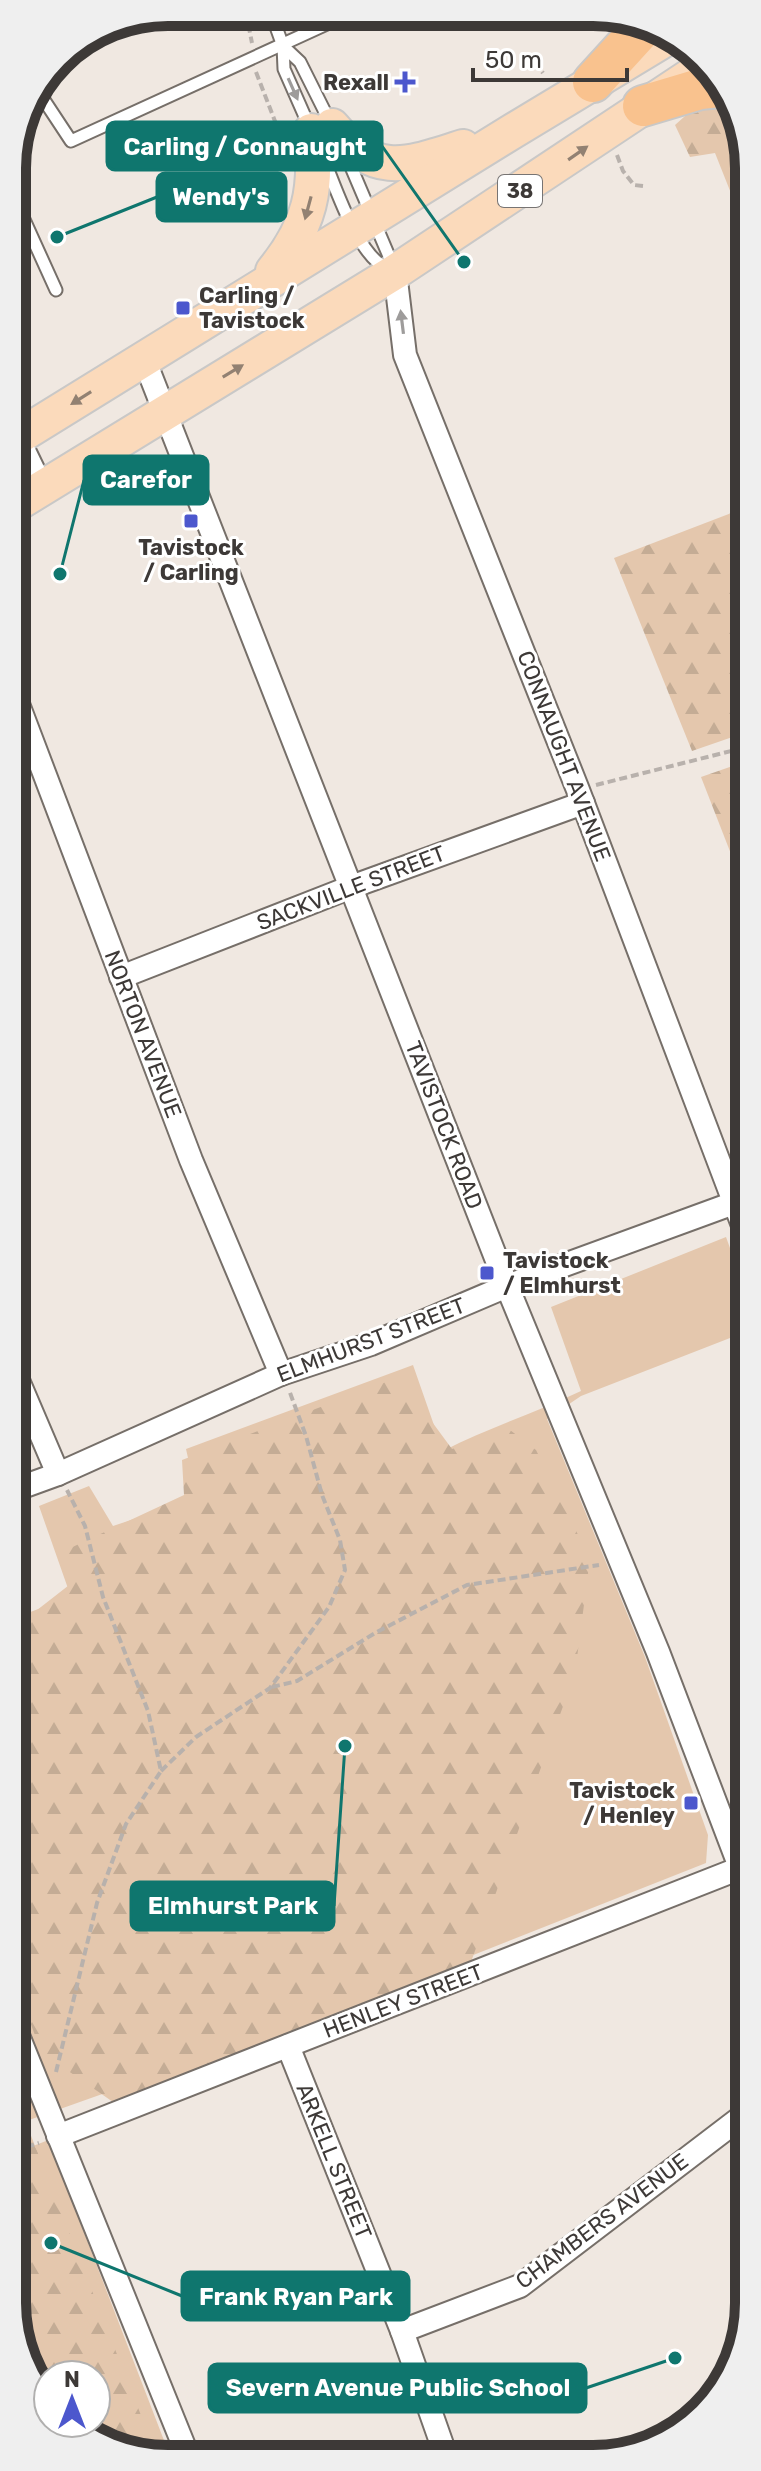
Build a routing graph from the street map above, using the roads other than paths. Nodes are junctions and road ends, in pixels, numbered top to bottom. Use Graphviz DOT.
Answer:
graph roads {
  1 [pos="276,26"];
  2 [pos="324,26"];
  3 [pos="637,33"];
  4 [pos="659,43"];
  5 [pos="283,46"];
  6 [pos="697,72"];
  7 [pos="593,82"];
  8 [pos="710,88"];
  9 [pos="44,100"];
  10 [pos="643,106"];
  11 [pos="513,131"];
  12 [pos="310,136"];
  13 [pos="364,223"];
  14 [pos="26,224"];
  15 [pos="395,272"];
  16 [pos="258,288"];
  17 [pos="56,290"];
  18 [pos="144,359"];
  19 [pos="166,411"];
  20 [pos="26,428"];
  21 [pos="26,458"];
  22 [pos="42,488"];
  23 [pos="26,498"];
  24 [pos="26,725"];
  25 [pos="580,796"];
  26 [pos="351,887"];
  27 [pos="121,977"];
  28 [pos="734,1203"];
  29 [pos="507,1286"];
  30 [pos="281,1374"];
  31 [pos="26,1399"];
  32 [pos="58,1474"];
  33 [pos="26,1486"];
  34 [pos="735,1848"];
  35 [pos="735,1878"];
  36 [pos="288,2046"];
  37 [pos="26,2057"];
  38 [pos="735,2122"];
  39 [pos="58,2136"];
  40 [pos="402,2331"];
  41 [pos="184,2445"];
  42 [pos="442,2445"];
  1 -- 5 [label="lane"];
  2 -- 5 [label="lane"];
  3 -- 7 [label="highway"];
  4 -- 7 [label="main road, 38"];
  5 -- 9 [label="lane"];
  5 -- 12 [label="lane, one-way"];
  5 -- 12 [label="lane"];
  6 -- 10 [label="main road, 38"];
  7 -- 11 [label="main road, 38"];
  8 -- 10 [label="highway"];
  15 -- 10 [label="main road, 38, one-way"];
  11 -- 12 [label="main road"];
  11 -- 13 [label="main road, 38"];
  12 -- 13 [label="lane"];
  12 -- 13 [label="lane"];
  12 -- 16 [label="main road, one-way"];
  13 -- 15 [label="lane"];
  13 -- 15 [label="lane"];
  13 -- 16 [label="main road, 38"];
  14 -- 17 [label="lane"];
  19 -- 15 [label="main road, 38, one-way"];
  25 -- 15 [label="street, CONNAUGHT AVENUE, one-way"];
  16 -- 18 [label="main road, 38"];
  18 -- 19 [label="street, TAVISTOCK ROAD"];
  18 -- 20 [label="main road, 38, one-way"];
  19 -- 22 [label="main road, 38"];
  19 -- 26 [label="street, TAVISTOCK ROAD"];
  21 -- 22 [label="street"];
  22 -- 23 [label="main road, 38"];
  24 -- 27 [label="street, NORTON AVENUE"];
  25 -- 26 [label="street, SACKVILLE STREET"];
  25 -- 28 [label="street, CONNAUGHT AVENUE"];
  26 -- 27 [label="street, SACKVILLE STREET"];
  26 -- 29 [label="street, TAVISTOCK ROAD"];
  27 -- 30 [label="street, NORTON AVENUE"];
  28 -- 29 [label="street, ELMHURST STREET"];
  29 -- 30 [label="street, ELMHURST STREET"];
  29 -- 34 [label="street, TAVISTOCK ROAD"];
  30 -- 32 [label="street, ELMHURST STREET"];
  31 -- 32 [label="street"];
  32 -- 33 [label="street, ELMHURST STREET"];
  35 -- 36 [label="street, HENLEY STREET"];
  36 -- 39 [label="street, HENLEY STREET"];
  36 -- 40 [label="street, ARKELL STREET"];
  37 -- 39 [label="street"];
  38 -- 40 [label="street, CHAMBERS AVENUE"];
  39 -- 41 [label="street"];
  40 -- 42 [label="street, ARKELL STREET"];
}
